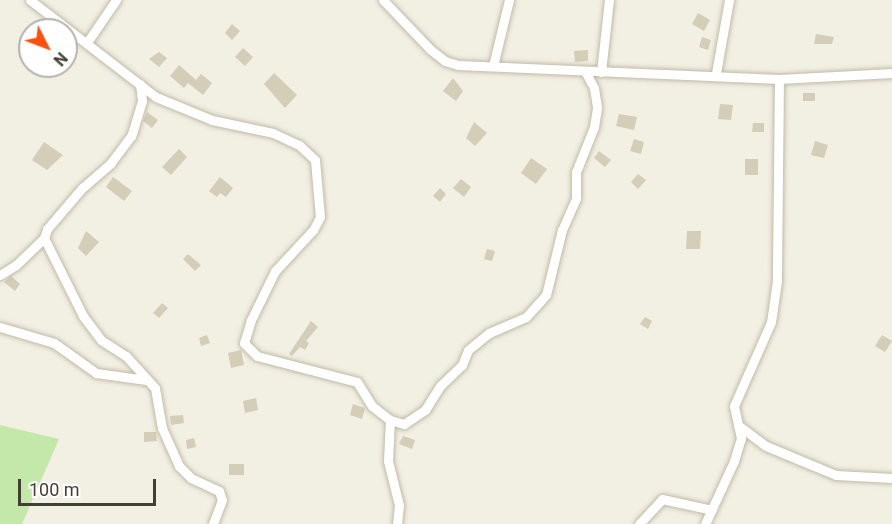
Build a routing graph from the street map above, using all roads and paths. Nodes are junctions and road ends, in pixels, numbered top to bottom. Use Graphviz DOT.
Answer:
graph roads {
  1 [pos="30,0"];
  2 [pos="116,0"];
  3 [pos="383,0"];
  4 [pos="509,0"];
  5 [pos="609,0"];
  6 [pos="729,0"];
  7 [pos="87,41"];
  8 [pos="493,66"];
  9 [pos="585,71"];
  10 [pos="601,72"];
  11 [pos="716,73"];
  12 [pos="892,74"];
  13 [pos="779,79"];
  14 [pos="140,84"];
  15 [pos="44,238"];
  16 [pos="0,275"];
  17 [pos="0,327"];
  18 [pos="147,380"];
  19 [pos="390,420"];
  20 [pos="738,425"];
  21 [pos="892,478"];
  22 [pos="712,510"];
  23 [pos="213,524"];
  24 [pos="397,524"];
  25 [pos="639,524"];
  26 [pos="705,524"];
  1 -- 7 [label="street"];
  2 -- 7 [label="street"];
  3 -- 8 [label="street"];
  4 -- 8 [label="street"];
  5 -- 10 [label="street"];
  6 -- 11 [label="street"];
  7 -- 14 [label="street"];
  8 -- 9 [label="street"];
  9 -- 10 [label="street"];
  9 -- 19 [label="street"];
  10 -- 11 [label="street"];
  11 -- 13 [label="street"];
  12 -- 13 [label="street"];
  13 -- 20 [label="street"];
  14 -- 15 [label="street"];
  14 -- 19 [label="street"];
  15 -- 16 [label="street"];
  15 -- 18 [label="street"];
  17 -- 18 [label="street"];
  18 -- 23 [label="street"];
  19 -- 24 [label="street"];
  20 -- 21 [label="street"];
  20 -- 22 [label="street"];
  22 -- 25 [label="street"];
  22 -- 26 [label="street"];
}
